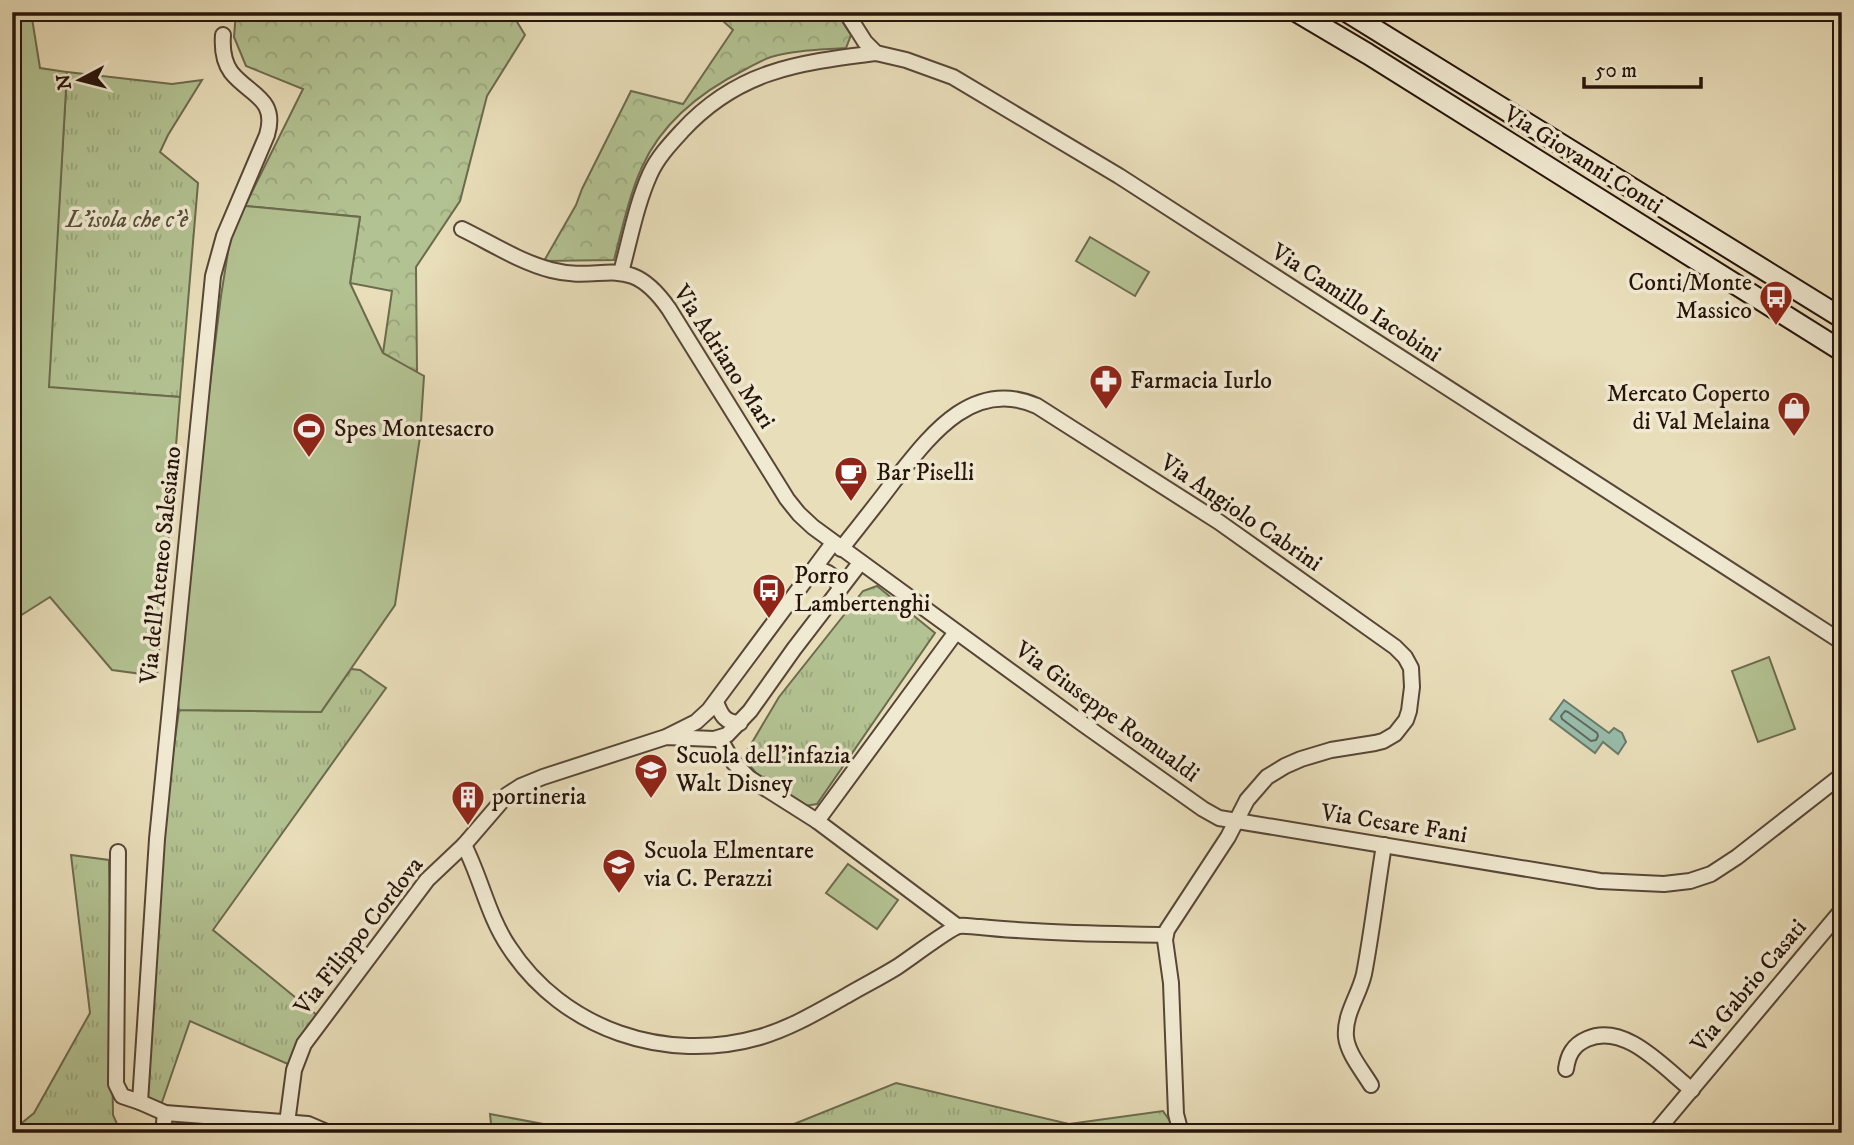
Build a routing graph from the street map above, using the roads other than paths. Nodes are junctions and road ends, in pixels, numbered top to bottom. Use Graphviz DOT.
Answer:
graph roads {
  1 [pos="846,12"];
  2 [pos="1297,12"];
  3 [pos="1347,12"];
  4 [pos="223,35"];
  5 [pos="876,53"];
  6 [pos="462,229"];
  7 [pos="621,272"];
  8 [pos="1842,318"];
  9 [pos="1842,351"];
  10 [pos="837,546"];
  11 [pos="860,563"];
  12 [pos="815,569"];
  13 [pos="841,589"];
  14 [pos="956,632"];
  15 [pos="1842,642"];
  16 [pos="716,702"];
  17 [pos="740,723"];
  18 [pos="666,737"];
  19 [pos="719,738"];
  20 [pos="1842,775"];
  21 [pos="817,821"];
  22 [pos="1236,822"];
  23 [pos="464,845"];
  24 [pos="1384,845"];
  25 [pos="118,852"];
  26 [pos="1842,910"];
  27 [pos="957,926"];
  28 [pos="1165,935"];
  29 [pos="1566,1069"];
  30 [pos="1371,1085"];
  31 [pos="1692,1090"];
  32 [pos="140,1102"];
  33 [pos="164,1113"];
  34 [pos="287,1123"];
  35 [pos="163,1133"];
  36 [pos="329,1133"];
  37 [pos="1181,1133"];
  38 [pos="1655,1133"];
  1 -- 5 [label="street"];
  2 -- 9 [label="main road, Via Giovanni Conti"];
  3 -- 8 [label="main road, Via Giovanni Conti"];
  4 -- 32 [label="street, Via dell'Ateneo Salesiano"];
  5 -- 7 [label="street"];
  5 -- 15 [label="street, Via Camillo Iacobini"];
  6 -- 7 [label="street"];
  7 -- 10 [label="street, Via Adriano Mari"];
  10 -- 11 [label="street, Via Adriano Mari"];
  10 -- 12 [label="street, Via Angiolo Cabrini"];
  10 -- 22 [label="street, Via Angiolo Cabrini"];
  11 -- 13 [label="street"];
  11 -- 14 [label="street, Via Giuseppe Romualdi"];
  12 -- 13 [label="street"];
  12 -- 16 [label="street, Via Angiolo Cabrini"];
  13 -- 17 [label="street"];
  14 -- 21 [label="street"];
  14 -- 22 [label="street, Via Giuseppe Romualdi"];
  16 -- 17 [label="street"];
  16 -- 18 [label="street, Via Angiolo Cabrini"];
  17 -- 19 [label="street"];
  18 -- 19 [label="street, Via Filippo Cordova"];
  18 -- 23 [label="street, Via Filippo Cordova"];
  19 -- 21 [label="street"];
  20 -- 24 [label="street, Via Cesare Fani"];
  21 -- 27 [label="street"];
  22 -- 24 [label="street, Via Cesare Fani"];
  22 -- 28 [label="street"];
  23 -- 27 [label="street"];
  23 -- 34 [label="street, Via Filippo Cordova"];
  24 -- 30 [label="street"];
  25 -- 32 [label="street"];
  26 -- 31 [label="street, Via Gabrio Casati"];
  27 -- 28 [label="street"];
  28 -- 37 [label="street"];
  29 -- 31 [label="street, Via Gabrio Casati"];
  31 -- 38 [label="street, Via Gabrio Casati"];
  32 -- 33 [label="street"];
  33 -- 34 [label="street"];
  33 -- 35 [label="street"];
  34 -- 36 [label="street"];
}
